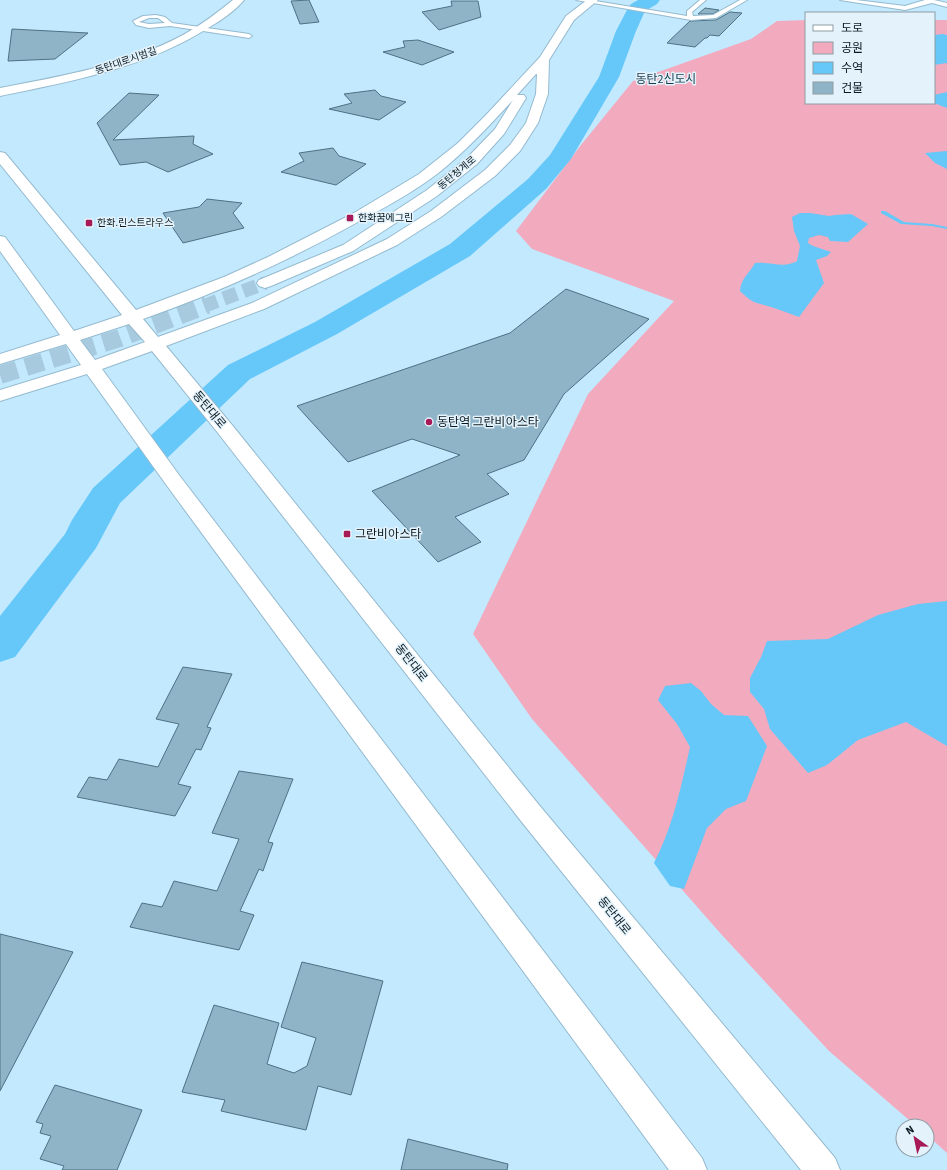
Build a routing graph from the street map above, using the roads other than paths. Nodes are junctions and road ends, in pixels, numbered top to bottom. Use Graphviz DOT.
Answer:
graph roads {
  1 [pos="239,0"];
  2 [pos="579,0"];
  3 [pos="703,0"];
  4 [pos="744,0"];
  5 [pos="843,0"];
  6 [pos="930,0"];
  7 [pos="591,1"];
  8 [pos="947,5"];
  9 [pos="692,18"];
  10 [pos="168,22"];
  11 [pos="203,29"];
  12 [pos="249,36"];
  13 [pos="544,59"];
  14 [pos="0,92"];
  15 [pos="0,156"];
  16 [pos="0,240"];
  17 [pos="234,278"];
  18 [pos="266,283"];
  19 [pos="258,306"];
  20 [pos="132,316"];
  21 [pos="70,337"];
  22 [pos="155,344"];
  23 [pos="0,359"];
  24 [pos="92,367"];
  25 [pos="0,396"];
  26 [pos="690,1170"];
  27 [pos="823,1170"];
  1 -- 11 [label="street, 동탄대로시범길"];
  2 -- 7 [label="lane"];
  3 -- 9 [label="lane"];
  4 -- 9 [label="lane"];
  5 -- 6 [label="lane"];
  6 -- 8 [label="lane"];
  7 -- 9 [label="lane"];
  7 -- 13 [label="street, 동탄청계로"];
  10 -- 10 [label="lane"];
  10 -- 11 [label="lane"];
  11 -- 12 [label="lane"];
  11 -- 14 [label="street, 동탄대로시범길"];
  13 -- 17 [label="street"];
  13 -- 18 [label="street, 동탄청계로"];
  13 -- 19 [label="street"];
  15 -- 20 [label="street, 동탄대로"];
  16 -- 21 [label="street"];
  17 -- 19 [label="street"];
  17 -- 20 [label="street"];
  19 -- 22 [label="street"];
  20 -- 21 [label="street"];
  20 -- 22 [label="street, 동탄대로"];
  21 -- 23 [label="street"];
  21 -- 24 [label="street"];
  22 -- 24 [label="street"];
  22 -- 27 [label="street, 동탄대로"];
  24 -- 25 [label="street"];
  24 -- 26 [label="street"];
}
